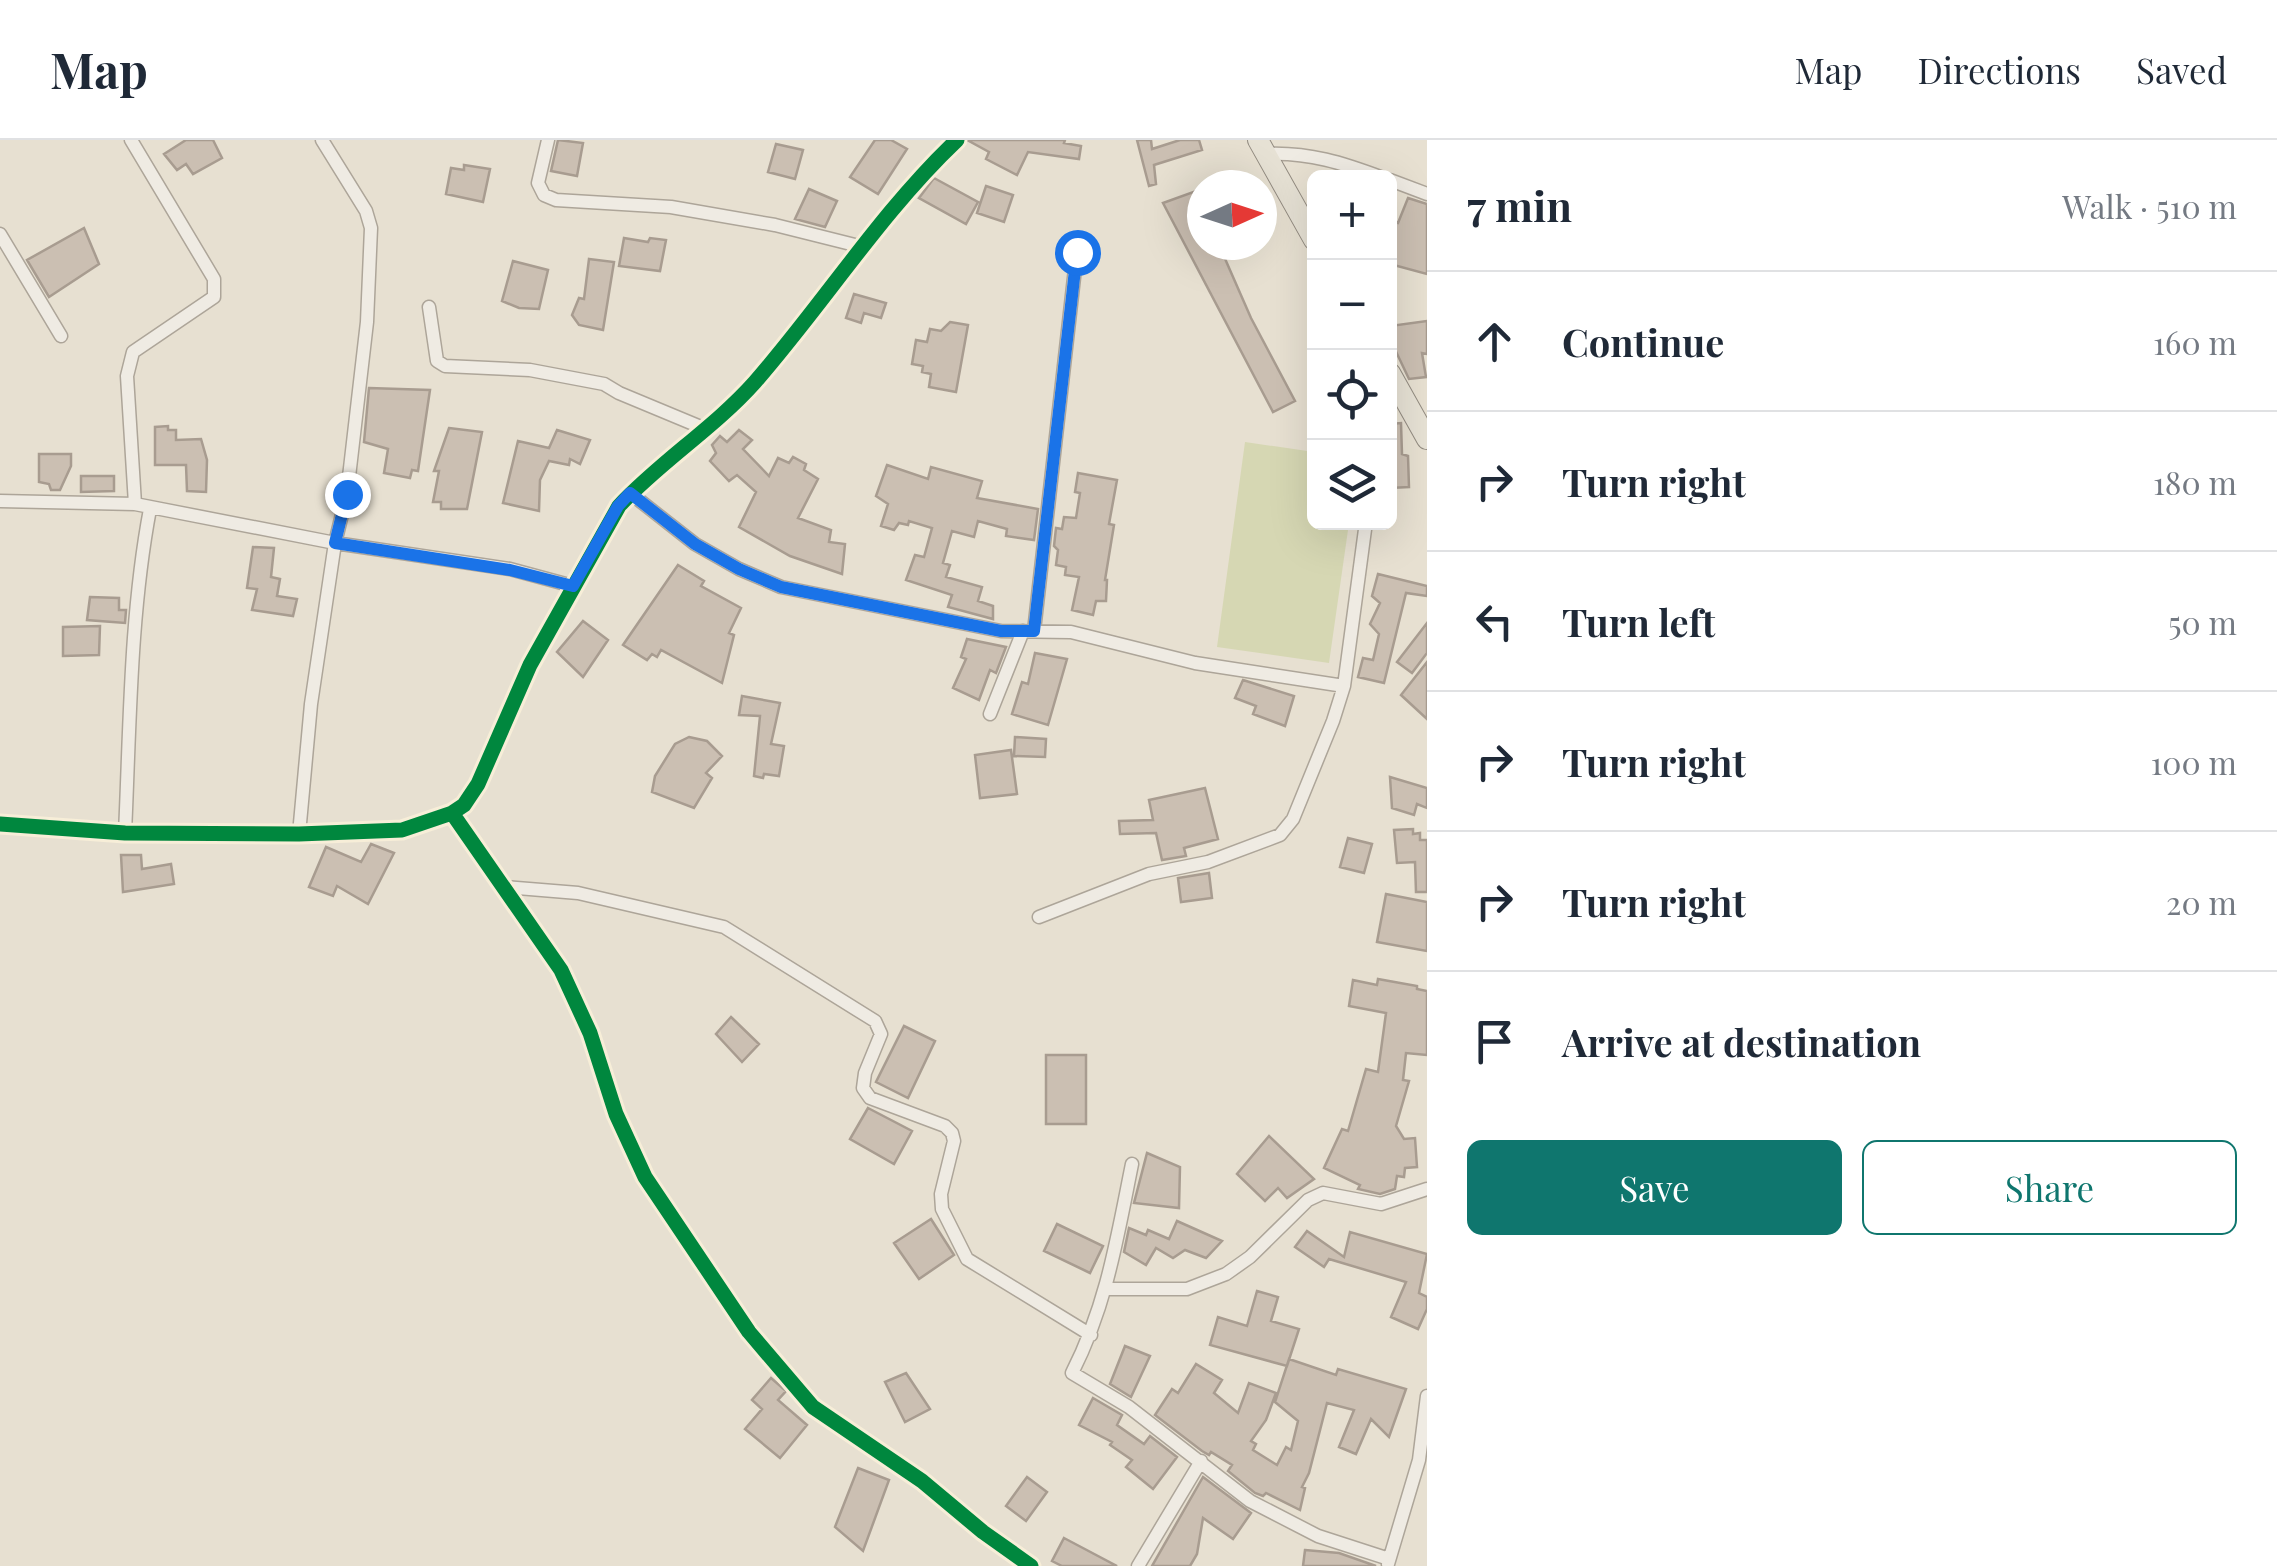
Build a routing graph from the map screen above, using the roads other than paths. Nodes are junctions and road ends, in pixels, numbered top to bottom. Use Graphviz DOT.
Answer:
graph roads {
  1 [pos="131,140"];
  2 [pos="322,140"];
  3 [pos="548,140"];
  4 [pos="957,140"];
  5 [pos="1262,147"];
  6 [pos="1362,170"];
  7 [pos="1397,183"];
  8 [pos="1427,194"];
  9 [pos="1307,227"];
  10 [pos="0,234"];
  11 [pos="864,247"];
  12 [pos="1077,252"];
  13 [pos="429,307"];
  14 [pos="62,336"];
  15 [pos="1397,385"];
  16 [pos="708,430"];
  17 [pos="1427,439"];
  18 [pos="630,493"];
  19 [pos="0,502"];
  20 [pos="135,504"];
  21 [pos="150,508"];
  22 [pos="1365,530"];
  23 [pos="335,543"];
  24 [pos="573,586"];
  25 [pos="1028,631"];
  26 [pos="1344,686"];
  27 [pos="990,714"];
  28 [pos="452,813"];
  29 [pos="0,824"];
  30 [pos="124,834"];
  31 [pos="299,834"];
  32 [pos="505,887"];
  33 [pos="1039,917"];
  34 [pos="1132,1164"];
  35 [pos="1427,1189"];
  36 [pos="1107,1290"];
  37 [pos="1091,1336"];
  38 [pos="1427,1396"];
  39 [pos="1200,1461"];
  40 [pos="1423,1461"];
  41 [pos="1388,1562"];
  42 [pos="1032,1566"];
  43 [pos="1138,1566"];
  1 -- 20 [label="street"];
  2 -- 23 [label="street"];
  3 -- 11 [label="street"];
  4 -- 11 [label="street"];
  5 -- 6 [label="street"];
  5 -- 9 [label="main road"];
  7 -- 8 [label="street"];
  10 -- 14 [label="street"];
  11 -- 16 [label="street"];
  12 -- 25 [label="street"];
  13 -- 16 [label="street"];
  15 -- 17 [label="main road"];
  16 -- 18 [label="street"];
  18 -- 24 [label="street"];
  18 -- 25 [label="street"];
  19 -- 20 [label="street"];
  20 -- 21 [label="street"];
  21 -- 23 [label="street"];
  21 -- 30 [label="street"];
  22 -- 26 [label="street"];
  23 -- 24 [label="street"];
  23 -- 31 [label="street"];
  24 -- 28 [label="street"];
  25 -- 26 [label="street"];
  25 -- 27 [label="street"];
  26 -- 33 [label="street"];
  28 -- 31 [label="street"];
  28 -- 32 [label="street"];
  29 -- 30 [label="street"];
  30 -- 31 [label="street"];
  32 -- 37 [label="street"];
  32 -- 42 [label="street"];
  34 -- 36 [label="street"];
  35 -- 36 [label="street"];
  36 -- 37 [label="street"];
  37 -- 39 [label="street"];
  38 -- 40 [label="street"];
  39 -- 41 [label="street"];
  39 -- 43 [label="street"];
  40 -- 41 [label="street"];
}
